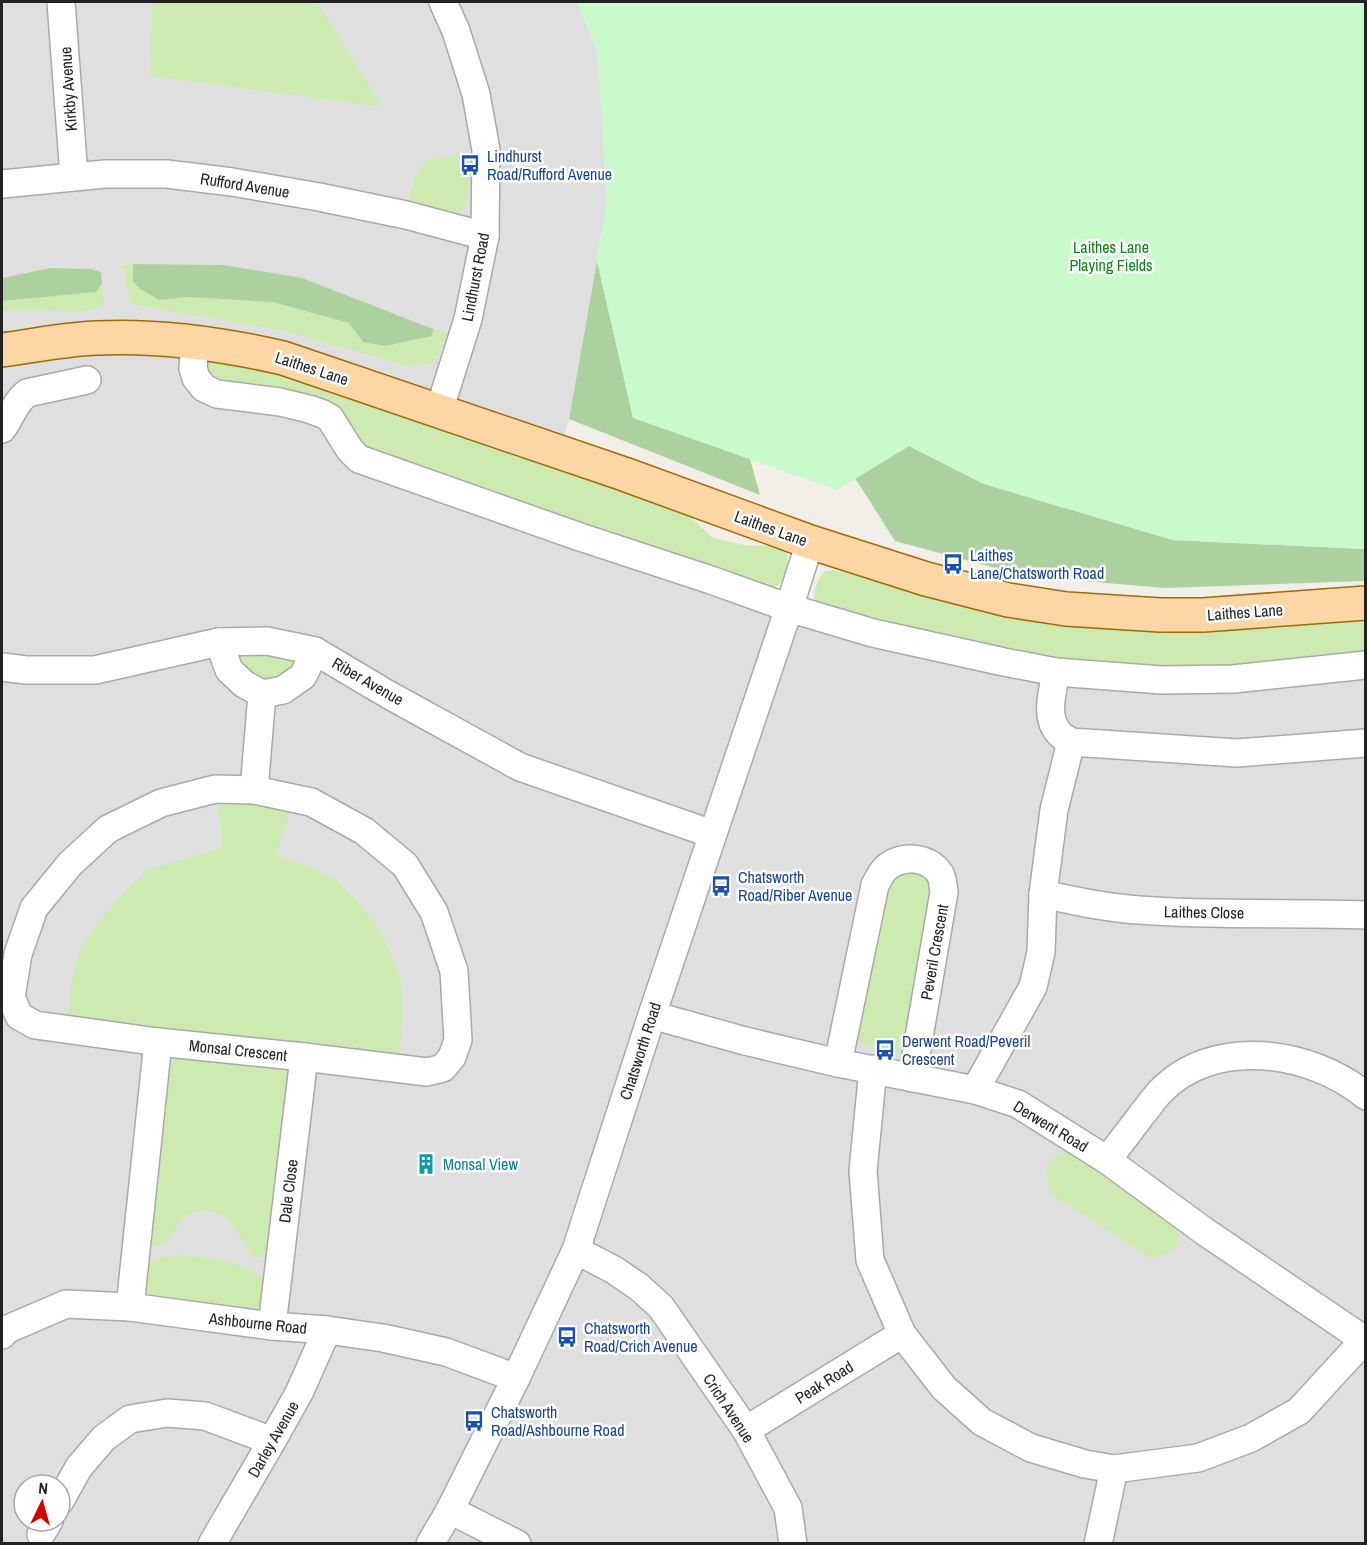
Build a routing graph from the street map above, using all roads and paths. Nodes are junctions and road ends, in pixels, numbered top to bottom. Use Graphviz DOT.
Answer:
graph roads {
  1 [pos="61,2"];
  2 [pos="443,2"];
  3 [pos="74,176"];
  4 [pos="2,184"];
  5 [pos="485,236"];
  6 [pos="195,341"];
  7 [pos="2,350"];
  8 [pos="87,380"];
  9 [pos="439,411"];
  10 [pos="2,429"];
  11 [pos="810,542"];
  12 [pos="1365,603"];
  13 [pos="789,608"];
  14 [pos="219,642"];
  15 [pos="315,651"];
  16 [pos="1365,665"];
  17 [pos="2,667"];
  18 [pos="1056,672"];
  19 [pos="262,694"];
  20 [pos="1071,742"];
  21 [pos="1365,743"];
  22 [pos="254,790"];
  23 [pos="712,834"];
  24 [pos="1043,894"];
  25 [pos="1365,915"];
  26 [pos="651,1015"];
  27 [pos="158,1042"];
  28 [pos="304,1057"];
  29 [pos="838,1063"];
  30 [pos="873,1069"];
  31 [pos="912,1078"];
  32 [pos="975,1090"];
  33 [pos="1365,1095"];
  34 [pos="1107,1160"];
  35 [pos="576,1250"];
  36 [pos="130,1307"];
  37 [pos="272,1326"];
  38 [pos="327,1330"];
  39 [pos="902,1334"];
  40 [pos="2,1335"];
  41 [pos="1365,1340"];
  42 [pos="516,1378"];
  43 [pos="746,1431"];
  44 [pos="272,1441"];
  45 [pos="1114,1469"];
  46 [pos="72,1480"];
  47 [pos="450,1510"];
  48 [pos="212,1544"];
  49 [pos="430,1544"];
  50 [pos="517,1544"];
  51 [pos="793,1544"];
  52 [pos="1098,1544"];
  1 -- 3 [label="street, Kirkby Avenue"];
  2 -- 5 [label="street, Lindhurst Road"];
  3 -- 4 [label="street, Rufford Avenue"];
  3 -- 5 [label="street, Rufford Avenue"];
  5 -- 9 [label="street, Lindhurst Road"];
  6 -- 7 [label="main road, Laithes Lane"];
  6 -- 9 [label="main road, Laithes Lane"];
  6 -- 13 [label="street"];
  8 -- 10 [label="street"];
  9 -- 11 [label="main road, Laithes Lane"];
  11 -- 12 [label="main road, Laithes Lane"];
  11 -- 13 [label="street, Chatsworth Road"];
  13 -- 18 [label="street"];
  13 -- 23 [label="street, Chatsworth Road"];
  14 -- 15 [label="street, Riber Avenue"];
  14 -- 17 [label="street, Riber Avenue"];
  14 -- 19 [label="street"];
  15 -- 19 [label="street"];
  15 -- 23 [label="street, Riber Avenue"];
  16 -- 18 [label="street"];
  18 -- 20 [label="street"];
  19 -- 22 [label="street"];
  20 -- 21 [label="street"];
  20 -- 24 [label="street"];
  22 -- 27 [label="street, Monsal Crescent"];
  22 -- 28 [label="street, Monsal Crescent"];
  23 -- 26 [label="street, Chatsworth Road"];
  24 -- 25 [label="street, Laithes Close"];
  24 -- 32 [label="street"];
  26 -- 29 [label="street, Derwent Road"];
  26 -- 35 [label="street, Chatsworth Road"];
  27 -- 28 [label="street, Monsal Crescent"];
  27 -- 36 [label="street"];
  28 -- 37 [label="street, Dale Close"];
  29 -- 30 [label="street, Derwent Road"];
  29 -- 31 [label="street, Peveril Crescent"];
  30 -- 31 [label="street, Derwent Road"];
  30 -- 39 [label="street"];
  31 -- 32 [label="street, Derwent Road"];
  32 -- 34 [label="street, Derwent Road"];
  33 -- 34 [label="street"];
  34 -- 41 [label="street, Derwent Road"];
  35 -- 42 [label="street, Chatsworth Road"];
  35 -- 43 [label="street, Crich Avenue"];
  36 -- 37 [label="street, Ashbourne Road"];
  36 -- 40 [label="street, Ashbourne Road"];
  37 -- 38 [label="street, Ashbourne Road"];
  38 -- 42 [label="street, Ashbourne Road"];
  38 -- 44 [label="street, Darley Avenue"];
  39 -- 43 [label="street, Peak Road"];
  39 -- 45 [label="street"];
  41 -- 45 [label="street"];
  42 -- 47 [label="street, Chatsworth Road"];
  43 -- 51 [label="street, Crich Avenue"];
  44 -- 46 [label="street"];
  44 -- 48 [label="street, Darley Avenue"];
  45 -- 52 [label="street"];
  47 -- 49 [label="street, Chatsworth Road"];
  47 -- 50 [label="street"];
}
